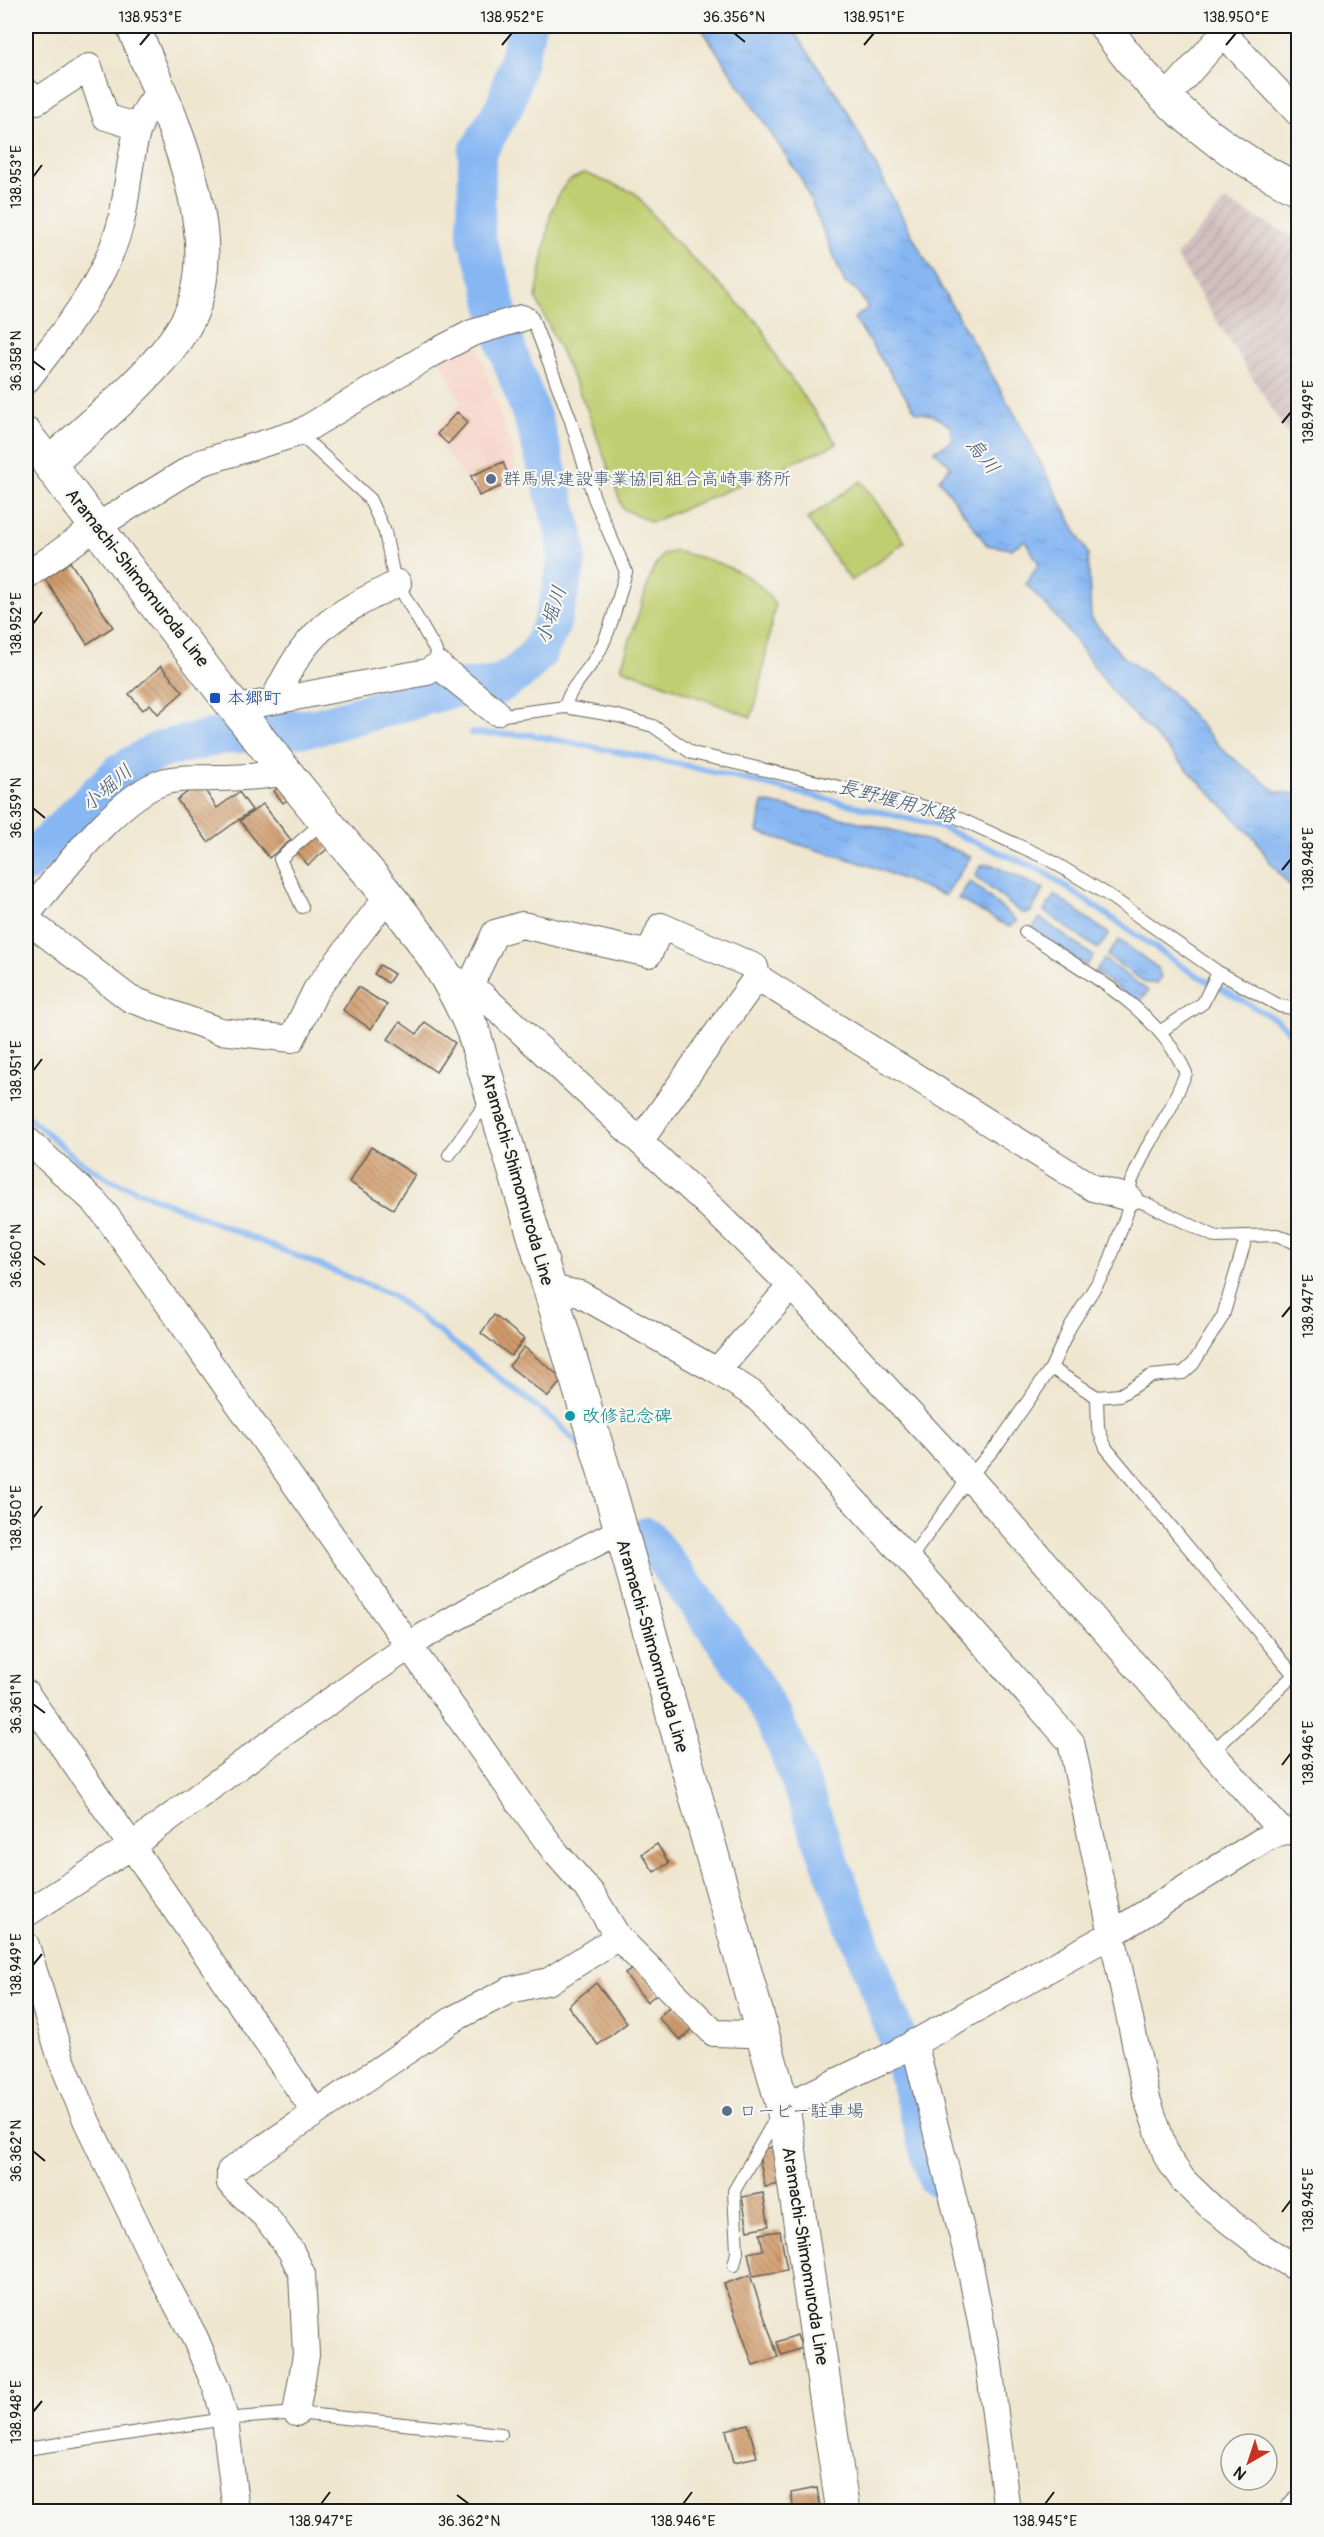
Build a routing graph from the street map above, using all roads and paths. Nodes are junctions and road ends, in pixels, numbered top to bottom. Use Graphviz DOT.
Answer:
graph roads {
  1 [pos="133,26"];
  2 [pos="1105,26"];
  3 [pos="1227,29"];
  4 [pos="26,91"];
  5 [pos="160,93"];
  6 [pos="1166,98"];
  7 [pos="1299,113"];
  8 [pos="138,127"];
  9 [pos="1299,189"];
  10 [pos="522,318"];
  11 [pos="26,381"];
  12 [pos="301,432"];
  13 [pos="26,434"];
  14 [pos="49,464"];
  15 [pos="96,527"];
  16 [pos="26,576"];
  17 [pos="398,583"];
  18 [pos="442,668"];
  19 [pos="273,701"];
  20 [pos="565,707"];
  21 [pos="496,712"];
  22 [pos="241,713"];
  23 [pos="281,766"];
  24 [pos="324,820"];
  25 [pos="388,896"];
  26 [pos="302,908"];
  27 [pos="26,917"];
  28 [pos="1025,932"];
  29 [pos="1216,976"];
  30 [pos="757,977"];
  31 [pos="458,981"];
  32 [pos="1299,1009"];
  33 [pos="1161,1031"];
  34 [pos="492,1094"];
  35 [pos="26,1139"];
  36 [pos="640,1142"];
  37 [pos="449,1155"];
  38 [pos="1129,1198"];
  39 [pos="1246,1238"];
  40 [pos="1299,1244"];
  41 [pos="791,1286"];
  42 [pos="549,1288"];
  43 [pos="1051,1368"];
  44 [pos="717,1371"];
  45 [pos="1097,1397"];
  46 [pos="969,1477"];
  47 [pos="620,1531"];
  48 [pos="909,1560"];
  49 [pos="408,1647"];
  50 [pos="26,1693"];
  51 [pos="1212,1752"];
  52 [pos="1290,1832"];
  53 [pos="130,1847"];
  54 [pos="26,1914"];
  55 [pos="1112,1934"];
  56 [pos="618,1937"];
  57 [pos="26,1945"];
  58 [pos="761,2028"];
  59 [pos="904,2048"];
  60 [pos="783,2108"];
  61 [pos="315,2112"];
  62 [pos="734,2265"];
  63 [pos="1299,2269"];
  64 [pos="296,2413"];
  65 [pos="225,2419"];
  66 [pos="501,2434"];
  67 [pos="26,2449"];
  68 [pos="1299,2504"];
  69 [pos="236,2511"];
  70 [pos="843,2511"];
  71 [pos="1008,2511"];
  72 [pos="1292,2511"];
  1 -- 5 [label="main road"];
  2 -- 6 [label="street"];
  3 -- 6 [label="street"];
  3 -- 7 [label="street"];
  4 -- 8 [label="street"];
  5 -- 8 [label="street"];
  5 -- 14 [label="main road"];
  6 -- 9 [label="street"];
  8 -- 11 [label="street"];
  10 -- 12 [label="street"];
  10 -- 20 [label="lane"];
  12 -- 15 [label="street"];
  12 -- 17 [label="lane"];
  13 -- 14 [label="street"];
  14 -- 15 [label="main road, Aramachi-Shimomuroda Line"];
  15 -- 16 [label="street"];
  15 -- 22 [label="main road, Aramachi-Shimomuroda Line"];
  17 -- 18 [label="lane"];
  17 -- 19 [label="street"];
  18 -- 19 [label="street"];
  18 -- 21 [label="street"];
  19 -- 22 [label="street"];
  20 -- 21 [label="lane"];
  20 -- 29 [label="lane"];
  22 -- 23 [label="main road, Aramachi-Shimomuroda Line"];
  23 -- 24 [label="main road, Aramachi-Shimomuroda Line"];
  23 -- 27 [label="street"];
  24 -- 25 [label="main road, Aramachi-Shimomuroda Line"];
  24 -- 26 [label="lane"];
  25 -- 27 [label="street"];
  25 -- 31 [label="main road, Aramachi-Shimomuroda Line"];
  28 -- 33 [label="lane"];
  29 -- 32 [label="lane"];
  29 -- 33 [label="lane"];
  30 -- 31 [label="street"];
  30 -- 36 [label="street"];
  30 -- 38 [label="street"];
  31 -- 34 [label="main road, Aramachi-Shimomuroda Line"];
  31 -- 36 [label="street"];
  33 -- 38 [label="lane"];
  34 -- 37 [label="lane"];
  34 -- 42 [label="main road, Aramachi-Shimomuroda Line"];
  35 -- 49 [label="street"];
  36 -- 41 [label="street"];
  38 -- 39 [label="lane"];
  38 -- 43 [label="lane"];
  39 -- 40 [label="lane"];
  39 -- 45 [label="lane"];
  41 -- 44 [label="street"];
  41 -- 46 [label="street"];
  42 -- 44 [label="street"];
  42 -- 47 [label="main road, Aramachi-Shimomuroda Line"];
  43 -- 45 [label="lane"];
  43 -- 46 [label="lane"];
  44 -- 48 [label="street"];
  45 -- 51 [label="lane"];
  46 -- 48 [label="lane"];
  46 -- 51 [label="street"];
  47 -- 49 [label="street"];
  47 -- 58 [label="main road, Aramachi-Shimomuroda Line"];
  48 -- 55 [label="street"];
  49 -- 53 [label="street"];
  49 -- 56 [label="street"];
  50 -- 53 [label="street"];
  51 -- 52 [label="street"];
  52 -- 55 [label="street"];
  53 -- 54 [label="street"];
  53 -- 61 [label="street"];
  55 -- 59 [label="street"];
  55 -- 63 [label="street"];
  56 -- 58 [label="street"];
  56 -- 61 [label="street"];
  57 -- 65 [label="street"];
  58 -- 60 [label="main road, Aramachi-Shimomuroda Line"];
  59 -- 60 [label="street"];
  59 -- 71 [label="street"];
  60 -- 62 [label="lane"];
  60 -- 70 [label="main road, Aramachi-Shimomuroda Line"];
  61 -- 64 [label="street"];
  64 -- 65 [label="lane"];
  64 -- 66 [label="lane"];
  65 -- 67 [label="lane"];
  65 -- 69 [label="street"];
  68 -- 72 [label="street"];
}
